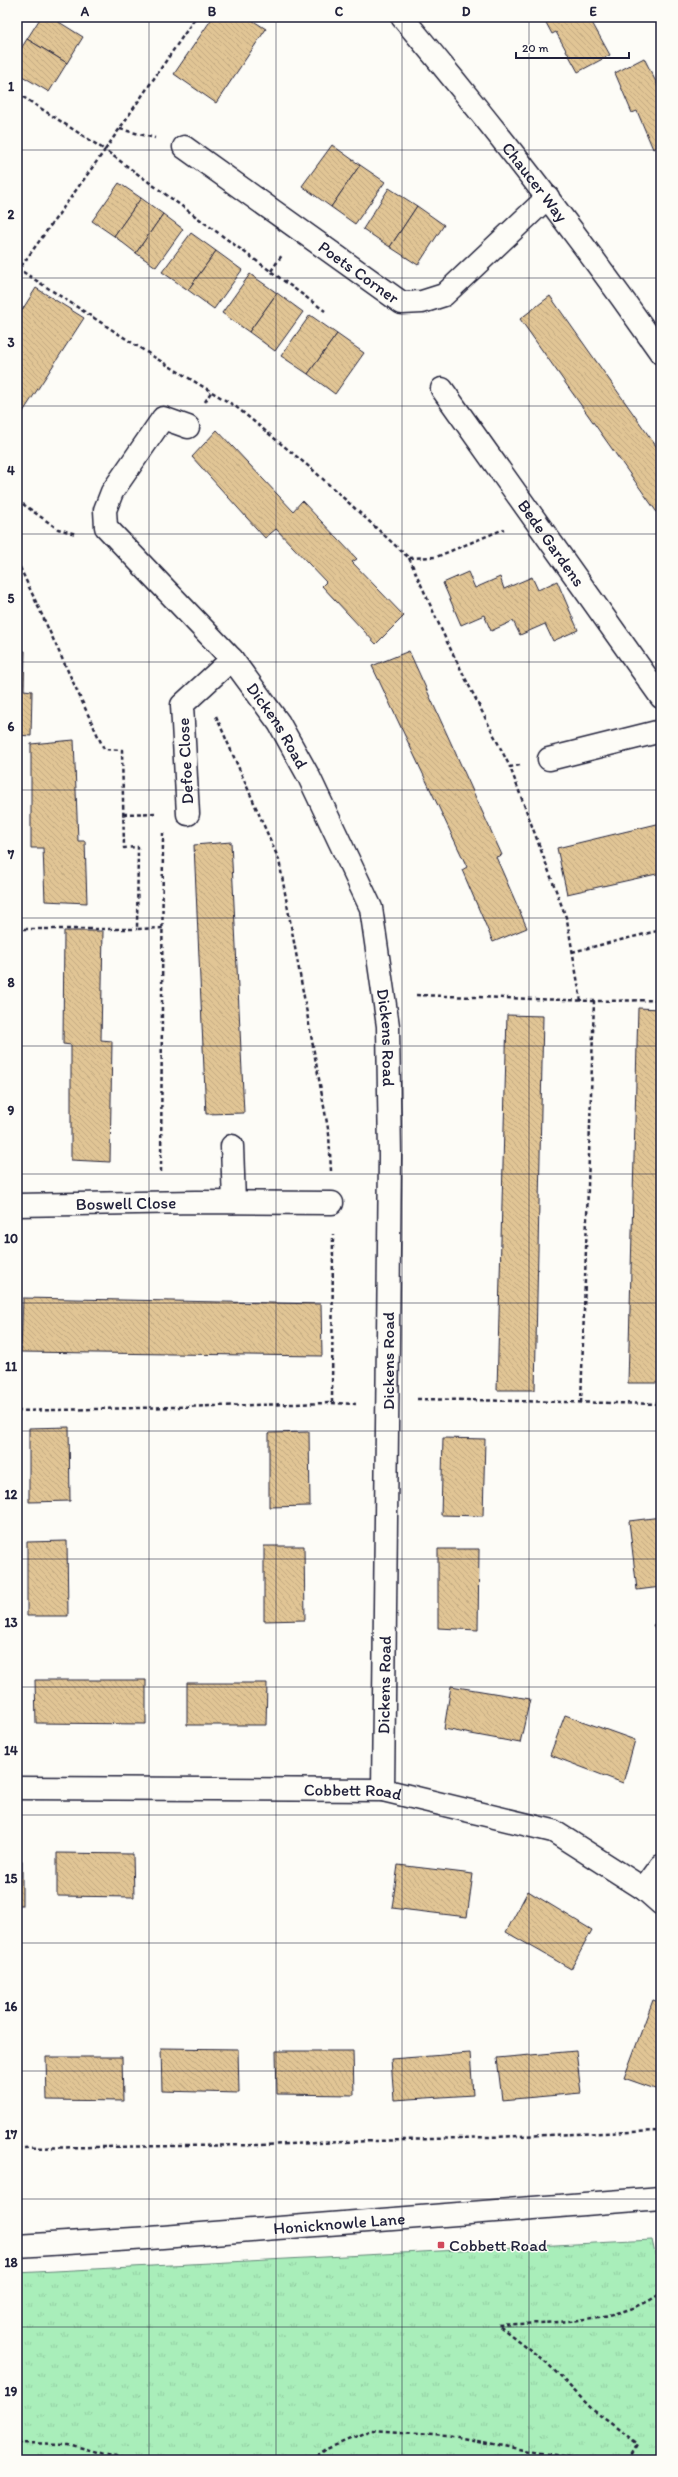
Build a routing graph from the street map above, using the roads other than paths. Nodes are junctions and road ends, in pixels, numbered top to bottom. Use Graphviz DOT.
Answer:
graph roads {
  1 [pos="402,17"];
  2 [pos="184,147"];
  3 [pos="548,197"];
  4 [pos="661,353"];
  5 [pos="442,389"];
  6 [pos="188,427"];
  7 [pos="232,659"];
  8 [pos="661,697"];
  9 [pos="661,731"];
  10 [pos="549,759"];
  11 [pos="188,814"];
  12 [pos="232,1146"];
  13 [pos="234,1202"];
  14 [pos="332,1203"];
  15 [pos="17,1205"];
  16 [pos="17,1788"];
  17 [pos="383,1790"];
  18 [pos="661,1866"];
  19 [pos="644,1889"];
  20 [pos="661,1904"];
  21 [pos="661,2198"];
  22 [pos="17,2246"];
  1 -- 3 [label="street, Chaucer Way"];
  2 -- 3 [label="street, Poets Corner"];
  3 -- 4 [label="street, Chaucer Way"];
  5 -- 8 [label="street, Bede Gardens"];
  6 -- 7 [label="street, Dickens Road"];
  7 -- 11 [label="street, Defoe Close"];
  7 -- 17 [label="street, Dickens Road"];
  9 -- 10 [label="street"];
  12 -- 13 [label="street"];
  13 -- 14 [label="street, Boswell Close"];
  13 -- 15 [label="street, Boswell Close"];
  16 -- 17 [label="street, Cobbett Road"];
  17 -- 19 [label="street, Cobbett Road"];
  18 -- 19 [label="street"];
  19 -- 20 [label="street, Cobbett Road"];
  21 -- 22 [label="street, Honicknowle Lane"];
}
